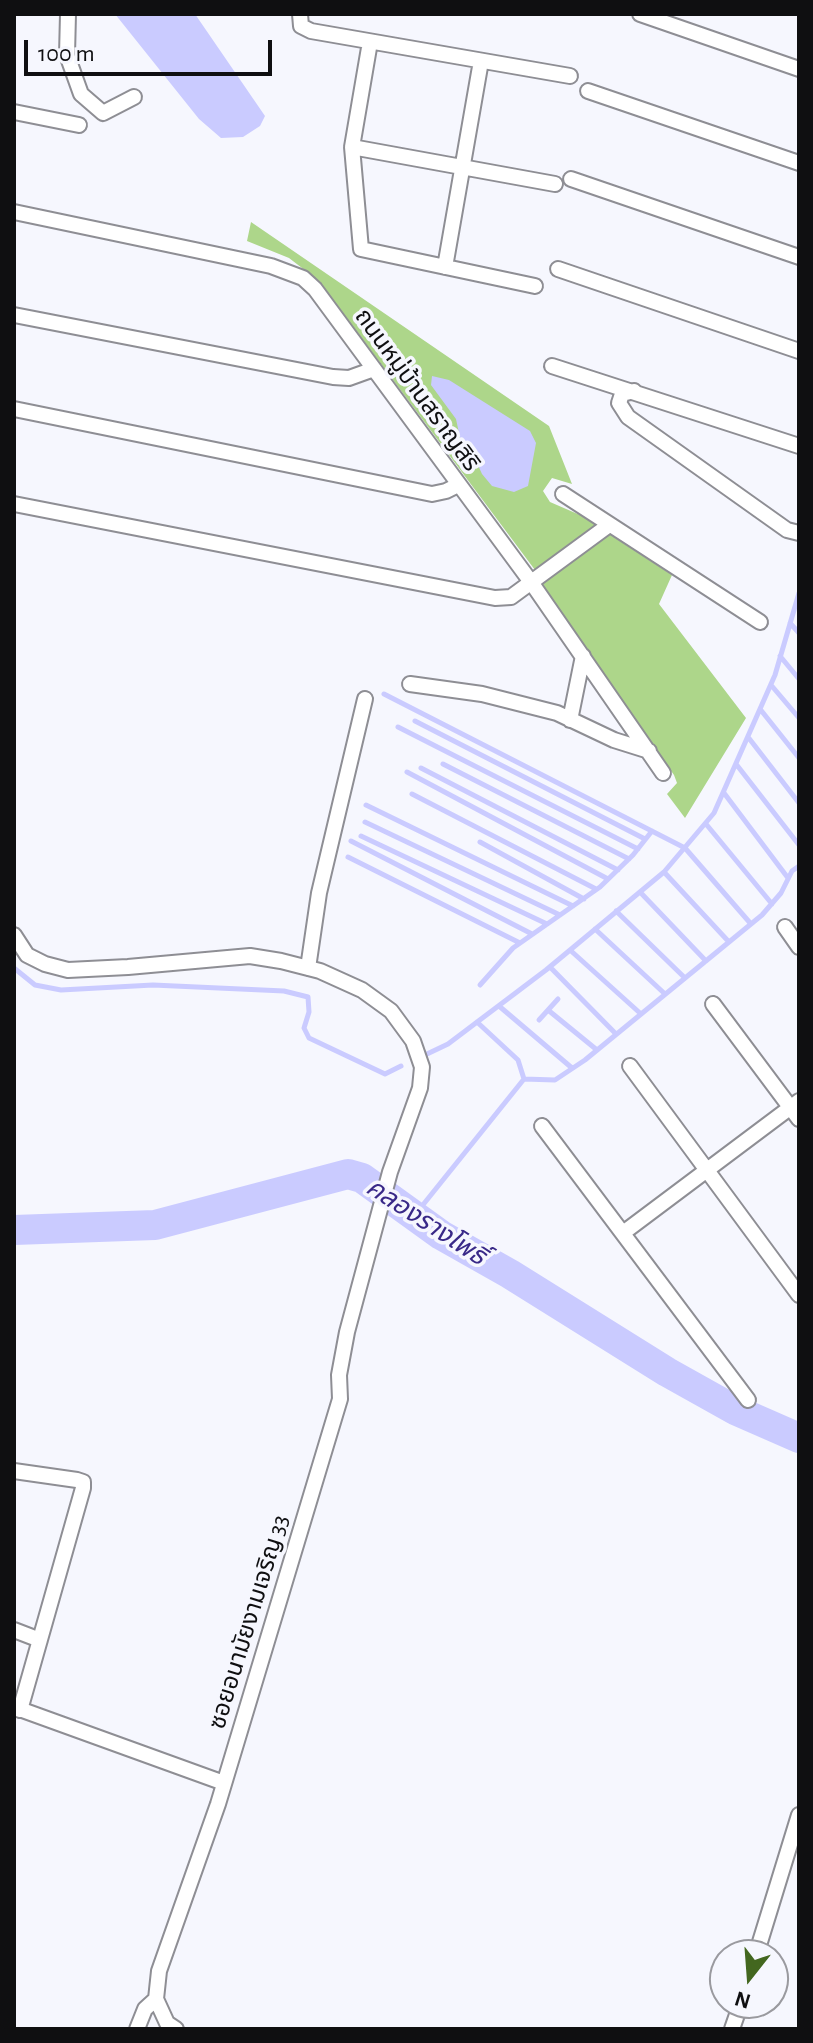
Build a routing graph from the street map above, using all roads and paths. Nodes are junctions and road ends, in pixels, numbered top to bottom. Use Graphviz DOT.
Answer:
graph roads {
  1 [pos="68,14"];
  2 [pos="300,14"];
  3 [pos="640,14"];
  4 [pos="370,42"];
  5 [pos="481,61"];
  6 [pos="799,69"];
  7 [pos="570,76"];
  8 [pos="588,91"];
  9 [pos="134,97"];
  10 [pos="14,112"];
  11 [pos="79,125"];
  12 [pos="352,147"];
  13 [pos="799,163"];
  14 [pos="463,167"];
  15 [pos="571,179"];
  16 [pos="555,184"];
  17 [pos="14,212"];
  18 [pos="799,257"];
  19 [pos="445,267"];
  20 [pos="558,269"];
  21 [pos="535,286"];
  22 [pos="14,315"];
  23 [pos="799,351"];
  24 [pos="552,366"];
  25 [pos="374,369"];
  26 [pos="634,391"];
  27 [pos="14,409"];
  28 [pos="799,446"];
  29 [pos="458,485"];
  30 [pos="563,494"];
  31 [pos="14,504"];
  32 [pos="609,525"];
  33 [pos="799,533"];
  34 [pos="531,582"];
  35 [pos="760,622"];
  36 [pos="583,656"];
  37 [pos="410,684"];
  38 [pos="365,699"];
  39 [pos="570,720"];
  40 [pos="649,751"];
  41 [pos="663,773"];
  42 [pos="785,927"];
  43 [pos="14,935"];
  44 [pos="799,947"];
  45 [pos="308,968"];
  46 [pos="713,1004"];
  47 [pos="630,1066"];
  48 [pos="796,1109"];
  49 [pos="542,1126"];
  50 [pos="707,1170"];
  51 [pos="623,1233"];
  52 [pos="799,1295"];
  53 [pos="748,1400"];
  54 [pos="14,1471"];
  55 [pos="14,1630"];
  56 [pos="40,1640"];
  57 [pos="17,1708"];
  58 [pos="224,1783"];
  59 [pos="799,1815"];
  60 [pos="761,1939"];
  61 [pos="156,1999"];
  62 [pos="137,2029"];
  63 [pos="176,2029"];
  1 -- 9 [label="street"];
  2 -- 4 [label="street"];
  3 -- 6 [label="street"];
  4 -- 5 [label="street"];
  4 -- 12 [label="street"];
  5 -- 7 [label="street"];
  5 -- 14 [label="street"];
  8 -- 13 [label="street"];
  10 -- 11 [label="street"];
  12 -- 14 [label="street"];
  12 -- 19 [label="street"];
  14 -- 16 [label="street"];
  14 -- 19 [label="street"];
  15 -- 18 [label="street"];
  17 -- 25 [label="street, ถนนหมู่บ้านสราญสิริ"];
  19 -- 21 [label="street"];
  20 -- 23 [label="street"];
  22 -- 25 [label="street"];
  24 -- 26 [label="street"];
  25 -- 29 [label="street, ถนนหมู่บ้านสราญสิริ"];
  26 -- 28 [label="street"];
  26 -- 33 [label="street"];
  27 -- 29 [label="street"];
  29 -- 34 [label="street, ถนนหมู่บ้านสราญสิริ"];
  30 -- 32 [label="street"];
  31 -- 34 [label="street"];
  32 -- 34 [label="street"];
  32 -- 35 [label="street"];
  34 -- 36 [label="street, ถนนหมู่บ้านสราญสิริ"];
  36 -- 39 [label="street"];
  36 -- 40 [label="street, ถนนหมู่บ้านสราญสิริ"];
  37 -- 39 [label="street"];
  38 -- 45 [label="street"];
  39 -- 40 [label="street"];
  40 -- 41 [label="street, ถนนหมู่บ้านสราญสิริ"];
  42 -- 44 [label="street"];
  43 -- 45 [label="street, ซอยอนามัยงามเจริญ 33"];
  45 -- 58 [label="street, ซอยอนามัยงามเจริญ 33"];
  46 -- 48 [label="street"];
  47 -- 50 [label="street"];
  48 -- 50 [label="street"];
  49 -- 51 [label="street"];
  50 -- 51 [label="street"];
  50 -- 52 [label="street"];
  51 -- 53 [label="street"];
  54 -- 56 [label="street"];
  55 -- 56 [label="street"];
  56 -- 57 [label="street"];
  57 -- 58 [label="street"];
  58 -- 61 [label="street, ซอยอนามัยงามเจริญ 33"];
  59 -- 60 [label="street"];
  61 -- 62 [label="street"];
  61 -- 63 [label="street"];
}
